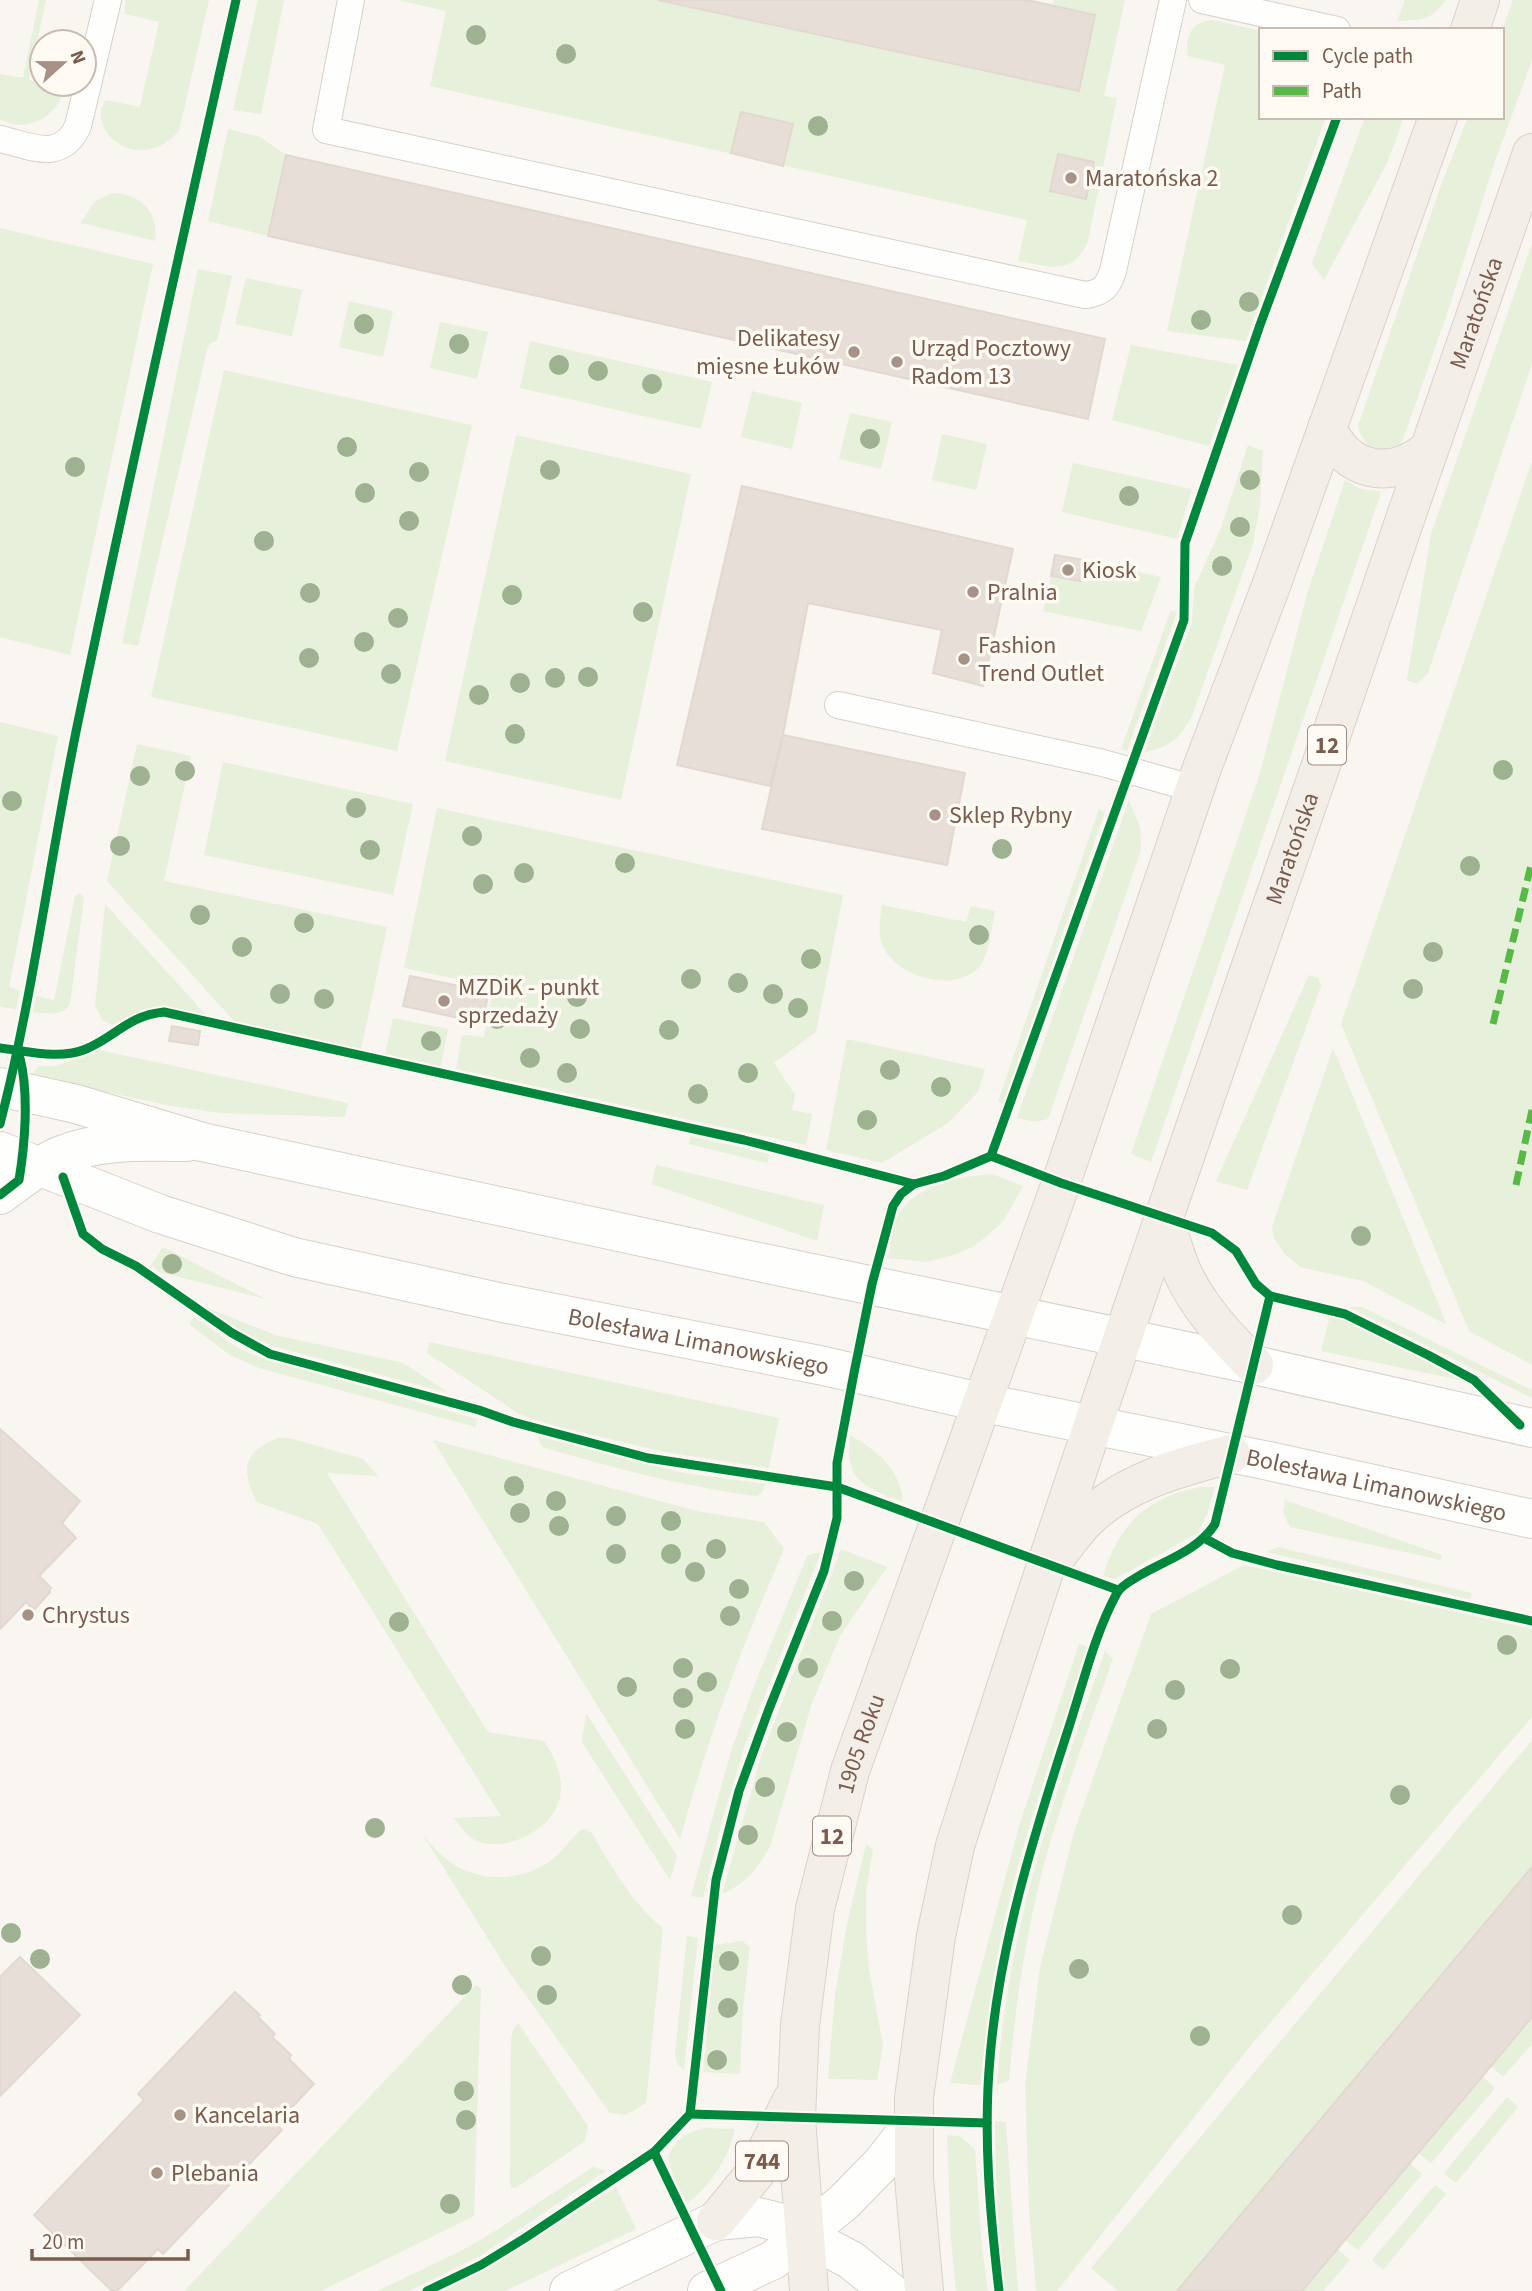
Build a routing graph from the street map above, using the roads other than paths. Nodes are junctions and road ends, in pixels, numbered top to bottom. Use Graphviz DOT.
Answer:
graph roads {
  1 [pos="108,0"];
  2 [pos="351,0"];
  3 [pos="1172,0"];
  4 [pos="1202,0"];
  5 [pos="1480,0"];
  6 [pos="1328,28"];
  7 [pos="1471,28"];
  8 [pos="1437,119"];
  9 [pos="0,139"];
  10 [pos="1532,153"];
  11 [pos="1327,428"];
  12 [pos="1427,451"];
  13 [pos="838,705"];
  14 [pos="1195,789"];
  15 [pos="0,1087"];
  16 [pos="202,1142"];
  17 [pos="0,1151"];
  18 [pos="40,1166"];
  19 [pos="0,1195"];
  20 [pos="1163,1216"];
  21 [pos="1014,1313"];
  22 [pos="1124,1338"];
  23 [pos="1254,1365"];
  24 [pos="984,1403"];
  25 [pos="1094,1426"];
  26 [pos="1532,1428"];
  27 [pos="1231,1454"];
  28 [pos="1532,1519"];
  29 [pos="1048,1566"];
  30 [pos="796,2092"];
  31 [pos="914,2122"];
  32 [pos="716,2221"];
  33 [pos="803,2235"];
  34 [pos="569,2291"];
  35 [pos="707,2291"];
  36 [pos="809,2291"];
  37 [pos="889,2291"];
  38 [pos="923,2291"];
  1 -- 9 [label="lane"];
  2 -- 3 [label="lane"];
  4 -- 6 [label="lane"];
  5 -- 7 [label="main road"];
  8 -- 11 [label="main road, 12"];
  10 -- 12 [label="main road, Maratońska / 12"];
  11 -- 12 [label="main road"];
  11 -- 14 [label="main road, 12"];
  12 -- 20 [label="main road, Maratońska / 12"];
  13 -- 14 [label="lane"];
  14 -- 21 [label="main road, 12"];
  15 -- 16 [label="street"];
  16 -- 18 [label="street"];
  16 -- 21 [label="street"];
  17 -- 18 [label="street, Bolesława Limanowskiego"];
  18 -- 19 [label="street"];
  18 -- 24 [label="street, Bolesława Limanowskiego"];
  20 -- 22 [label="main road, Maratońska / 12"];
  20 -- 23 [label="main road"];
  21 -- 22 [label="street"];
  21 -- 24 [label="main road, 1905 Roku / 12"];
  22 -- 23 [label="street"];
  22 -- 25 [label="main road, Maratońska / 12"];
  23 -- 26 [label="street"];
  24 -- 25 [label="street, Bolesława Limanowskiego"];
  24 -- 30 [label="main road, 1905 Roku / 12"];
  25 -- 27 [label="street, Bolesława Limanowskiego"];
  25 -- 29 [label="main road, 12"];
  27 -- 28 [label="street, Bolesława Limanowskiego"];
  27 -- 29 [label="main road"];
  29 -- 31 [label="main road, 12"];
  30 -- 32 [label="main road, 744"];
  30 -- 33 [label="main road, 1905 Roku / 12"];
  31 -- 33 [label="street"];
  31 -- 38 [label="main road, 12"];
  32 -- 33 [label="street, 744"];
  32 -- 34 [label="street, 744"];
  33 -- 35 [label="street"];
  33 -- 36 [label="main road, 1905 Roku / 12"];
  33 -- 37 [label="street, 744"];
}
